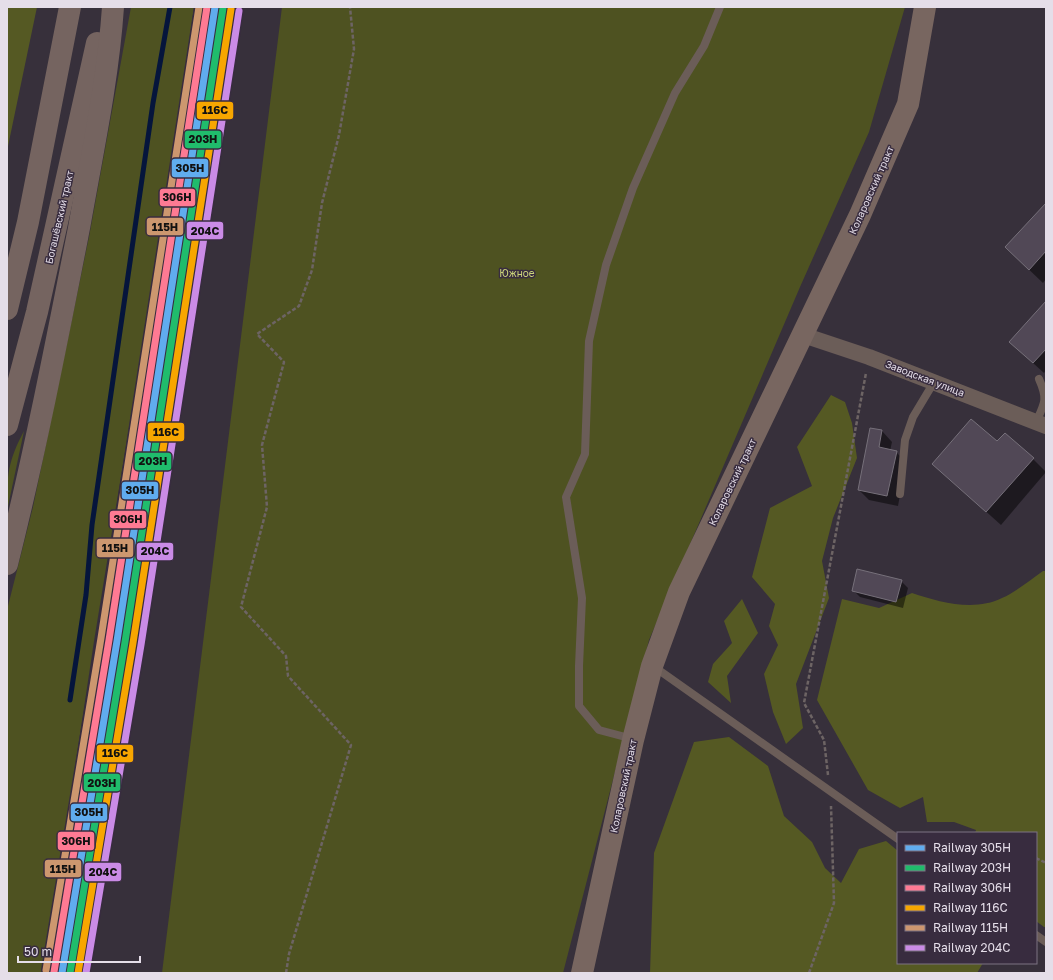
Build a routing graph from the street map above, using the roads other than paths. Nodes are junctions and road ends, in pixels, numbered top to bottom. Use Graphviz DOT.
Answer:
graph roads {
  1 [pos="70,7"];
  2 [pos="105,7"];
  3 [pos="113,7"];
  4 [pos="720,7"];
  5 [pos="925,7"];
  6 [pos="7,309"];
  7 [pos="803,335"];
  8 [pos="1039,379"];
  9 [pos="934,382"];
  10 [pos="1041,424"];
  11 [pos="7,425"];
  12 [pos="900,494"];
  13 [pos="7,564"];
  14 [pos="652,666"];
  15 [pos="633,740"];
  16 [pos="897,838"];
  17 [pos="1037,936"];
  18 [pos="1046,942"];
  19 [pos="582,973"];
  1 -- 6 [label="main road"];
  2 -- 11 [label="main road, Богашёвский тракт"];
  3 -- 13 [label="main road"];
  4 -- 15 [label="lane"];
  5 -- 7 [label="main road, Коларовский тракт"];
  7 -- 9 [label="street, Заводская улица"];
  7 -- 14 [label="main road, Коларовский тракт"];
  8 -- 10 [label="lane"];
  9 -- 10 [label="street, Заводская улица"];
  9 -- 12 [label="lane"];
  14 -- 15 [label="main road, Коларовский тракт"];
  14 -- 16 [label="lane"];
  15 -- 19 [label="main road, Коларовский тракт"];
  17 -- 18 [label="lane"];
}
